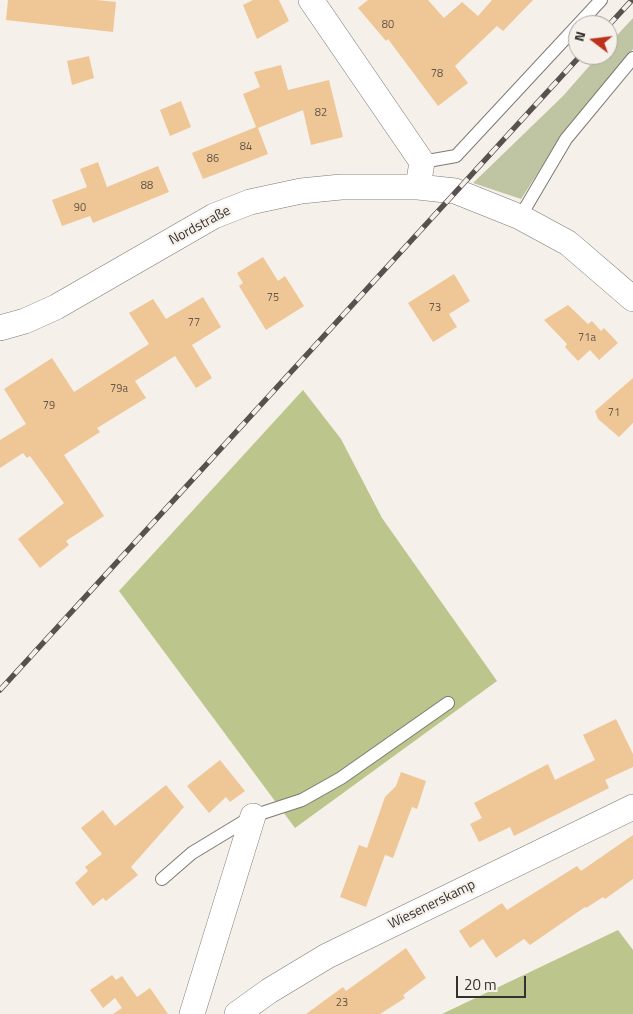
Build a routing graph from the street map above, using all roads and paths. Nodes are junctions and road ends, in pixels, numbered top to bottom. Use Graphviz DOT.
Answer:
graph roads {
  1 [pos="312,0"];
  2 [pos="601,0"];
  3 [pos="633,58"];
  4 [pos="422,162"];
  5 [pos="418,187"];
  6 [pos="520,217"];
  7 [pos="633,299"];
  8 [pos="0,328"];
  9 [pos="448,703"];
  10 [pos="633,807"];
  11 [pos="253,816"];
  12 [pos="162,879"];
  13 [pos="192,1014"];
  14 [pos="237,1014"];
  1 -- 4 [label="street"];
  2 -- 4 [label="lane"];
  3 -- 6 [label="lane"];
  4 -- 5 [label="street"];
  5 -- 6 [label="street, Nordstraße"];
  5 -- 8 [label="street, Nordstraße"];
  6 -- 7 [label="street, Nordstraße"];
  9 -- 11 [label="lane"];
  10 -- 14 [label="street, Wiesenerskamp"];
  11 -- 12 [label="lane"];
  11 -- 13 [label="street"];
}
